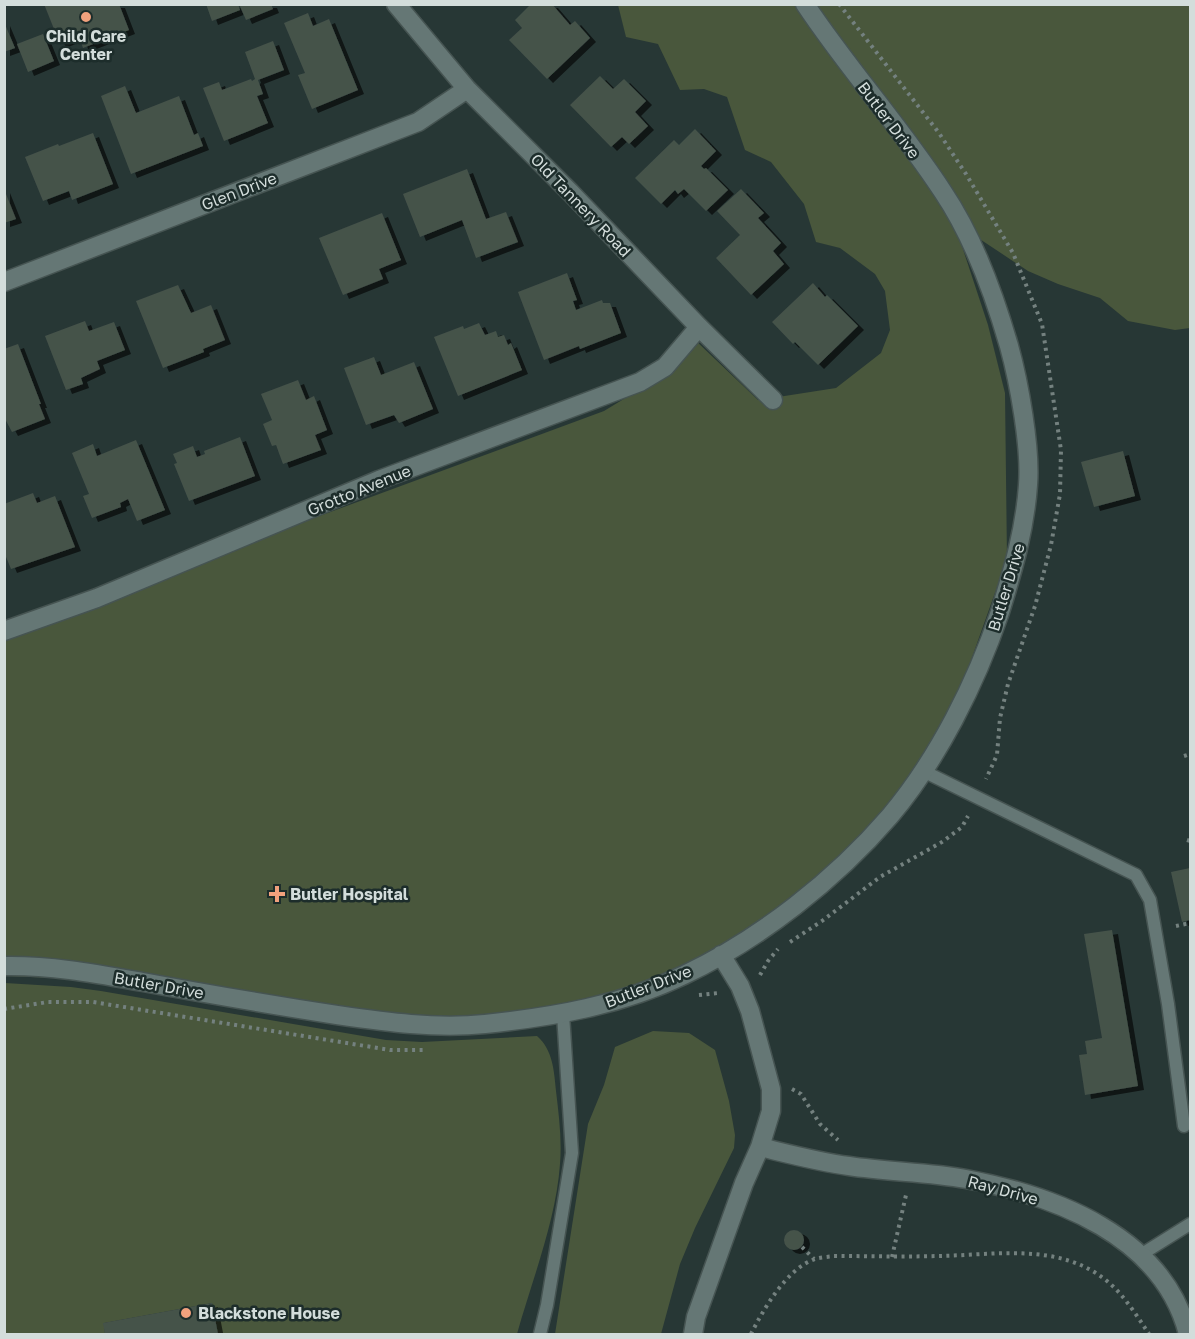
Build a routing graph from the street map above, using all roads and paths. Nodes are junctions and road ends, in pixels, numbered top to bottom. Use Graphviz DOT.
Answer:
graph roads {
  1 [pos="396,4"];
  2 [pos="805,4"];
  3 [pos="839,4"];
  4 [pos="467,89"];
  5 [pos="4,282"];
  6 [pos="699,327"];
  7 [pos="773,400"];
  8 [pos="4,631"];
  9 [pos="1191,754"];
  10 [pos="1184,756"];
  11 [pos="923,771"];
  12 [pos="978,798"];
  13 [pos="1191,923"];
  14 [pos="1176,926"];
  15 [pos="721,955"];
  16 [pos="4,966"];
  17 [pos="740,986"];
  18 [pos="693,996"];
  19 [pos="4,1009"];
  20 [pos="564,1014"];
  21 [pos="425,1050"];
  22 [pos="786,1088"];
  23 [pos="1184,1126"];
  24 [pos="843,1144"];
  25 [pos="760,1147"];
  26 [pos="906,1195"];
  27 [pos="1191,1224"];
  28 [pos="802,1247"];
  29 [pos="1142,1254"];
  30 [pos="892,1257"];
  31 [pos="814,1259"];
  32 [pos="540,1335"];
  33 [pos="693,1335"];
  34 [pos="751,1335"];
  35 [pos="1149,1335"];
  36 [pos="1188,1335"];
  1 -- 4 [label="street, Old Tannery Road"];
  2 -- 11 [label="street, Butler Drive"];
  3 -- 12 [label="path"];
  4 -- 5 [label="street, Glen Drive"];
  4 -- 6 [label="street, Old Tannery Road"];
  6 -- 7 [label="street, Old Tannery Road"];
  6 -- 8 [label="street, Grotto Avenue"];
  9 -- 10 [label="path"];
  11 -- 12 [label="lane"];
  11 -- 15 [label="street, Butler Drive"];
  12 -- 17 [label="path"];
  12 -- 23 [label="lane"];
  13 -- 14 [label="path"];
  15 -- 17 [label="street"];
  15 -- 20 [label="street, Butler Drive"];
  16 -- 20 [label="street, Butler Drive"];
  17 -- 18 [label="path"];
  17 -- 25 [label="street"];
  19 -- 21 [label="path"];
  20 -- 32 [label="lane"];
  22 -- 24 [label="path"];
  25 -- 29 [label="street, Ray Drive"];
  25 -- 33 [label="street"];
  26 -- 30 [label="path"];
  27 -- 29 [label="lane"];
  28 -- 31 [label="path"];
  29 -- 36 [label="street, Ray Drive"];
  30 -- 31 [label="path"];
  30 -- 35 [label="path"];
  31 -- 34 [label="path"];
}
